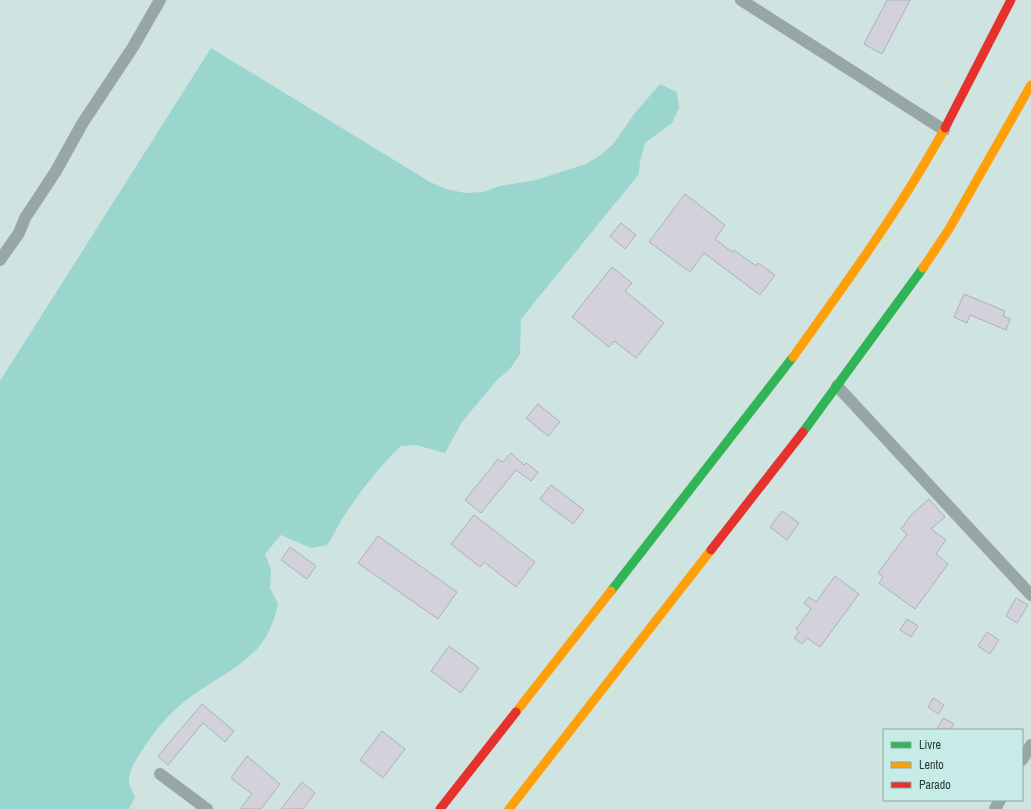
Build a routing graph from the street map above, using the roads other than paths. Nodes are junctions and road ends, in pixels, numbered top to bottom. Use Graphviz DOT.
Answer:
graph roads {
  1 [pos="160,0"];
  2 [pos="741,0"];
  3 [pos="1011,0"];
  4 [pos="1031,85"];
  5 [pos="944,130"];
  6 [pos="0,260"];
  7 [pos="837,386"];
  8 [pos="1031,595"];
  9 [pos="1031,745"];
  10 [pos="1023,758"];
  11 [pos="160,774"];
  12 [pos="207,809"];
  13 [pos="440,809"];
  14 [pos="509,809"];
  1 -- 6 [label="street"];
  2 -- 5 [label="street"];
  3 -- 5 [label="highway"];
  4 -- 7 [label="highway"];
  5 -- 13 [label="highway"];
  7 -- 8 [label="street"];
  7 -- 14 [label="highway"];
  9 -- 10 [label="street"];
  11 -- 12 [label="street"];
}
